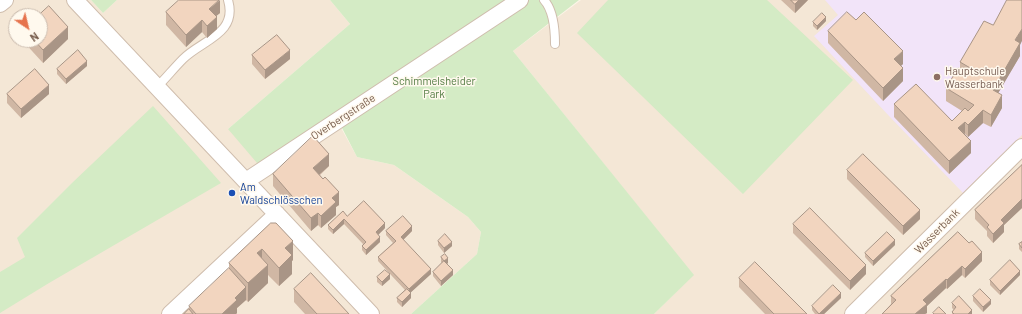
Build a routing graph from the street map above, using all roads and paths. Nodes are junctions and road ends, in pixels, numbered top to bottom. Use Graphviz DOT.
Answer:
graph roads {
  1 [pos="5,0"];
  2 [pos="76,0"];
  3 [pos="228,0"];
  4 [pos="520,0"];
  5 [pos="544,0"];
  6 [pos="0,4"];
  7 [pos="555,44"];
  8 [pos="157,87"];
  9 [pos="1022,147"];
  10 [pos="246,181"];
  11 [pos="277,214"];
  12 [pos="170,314"];
  13 [pos="371,314"];
  14 [pos="853,314"];
  1 -- 6 [label="street"];
  2 -- 8 [label="street"];
  3 -- 8 [label="lane"];
  4 -- 10 [label="street, Overbergstraße"];
  5 -- 7 [label="lane"];
  8 -- 10 [label="street"];
  9 -- 14 [label="street, Wasserbank"];
  10 -- 11 [label="street"];
  11 -- 12 [label="street"];
  11 -- 13 [label="street"];
}
